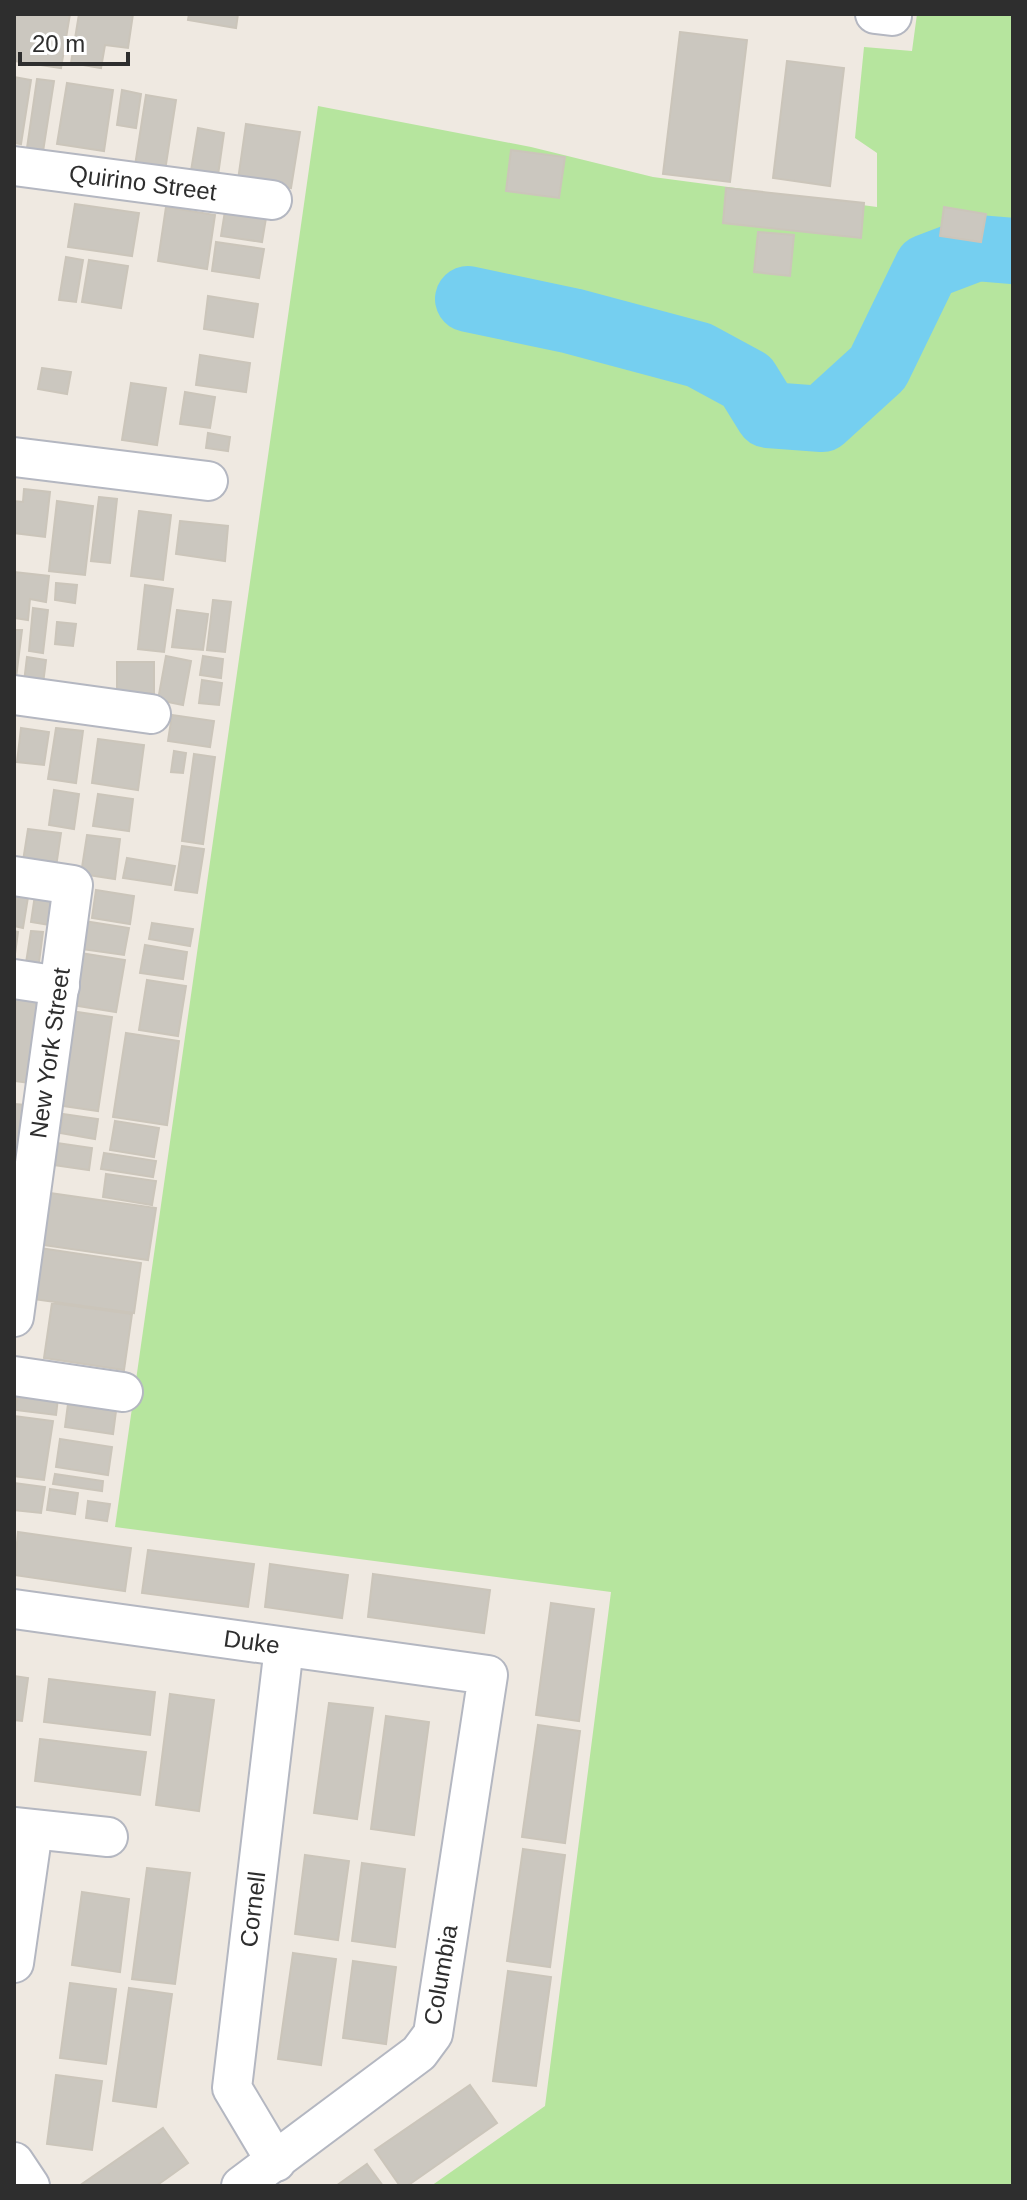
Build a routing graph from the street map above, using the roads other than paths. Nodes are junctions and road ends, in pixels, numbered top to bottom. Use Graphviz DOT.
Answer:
graph roads {
  1 [pos="14,166"];
  2 [pos="272,200"];
  3 [pos="14,457"];
  4 [pos="208,481"];
  5 [pos="14,695"];
  6 [pos="151,714"];
  7 [pos="14,876"];
  8 [pos="14,979"];
  9 [pos="60,986"];
  10 [pos="29,1090"];
  11 [pos="20,1225"];
  12 [pos="14,1317"];
  13 [pos="14,1376"];
  14 [pos="123,1392"];
  15 [pos="14,1609"];
  16 [pos="284,1647"];
  17 [pos="488,1675"];
  18 [pos="24,1828"];
  19 [pos="108,1837"];
  20 [pos="14,1963"];
  21 [pos="14,2162"];
  22 [pos="276,2162"];
  23 [pos="30,2186"];
  24 [pos="241,2186"];
  1 -- 2 [label="street, Quirino Street"];
  3 -- 4 [label="street"];
  5 -- 6 [label="street"];
  7 -- 9 [label="street, New York Street"];
  8 -- 9 [label="street"];
  9 -- 10 [label="street, New York Street"];
  10 -- 11 [label="street, New York Street"];
  11 -- 12 [label="street, New York Street"];
  13 -- 14 [label="street"];
  15 -- 16 [label="street, Duke"];
  16 -- 17 [label="street, Duke"];
  16 -- 22 [label="street, Cornell"];
  17 -- 22 [label="street, Columbia"];
  18 -- 19 [label="street"];
  18 -- 20 [label="street"];
  21 -- 23 [label="street"];
  22 -- 24 [label="street, Columbia"];
}
